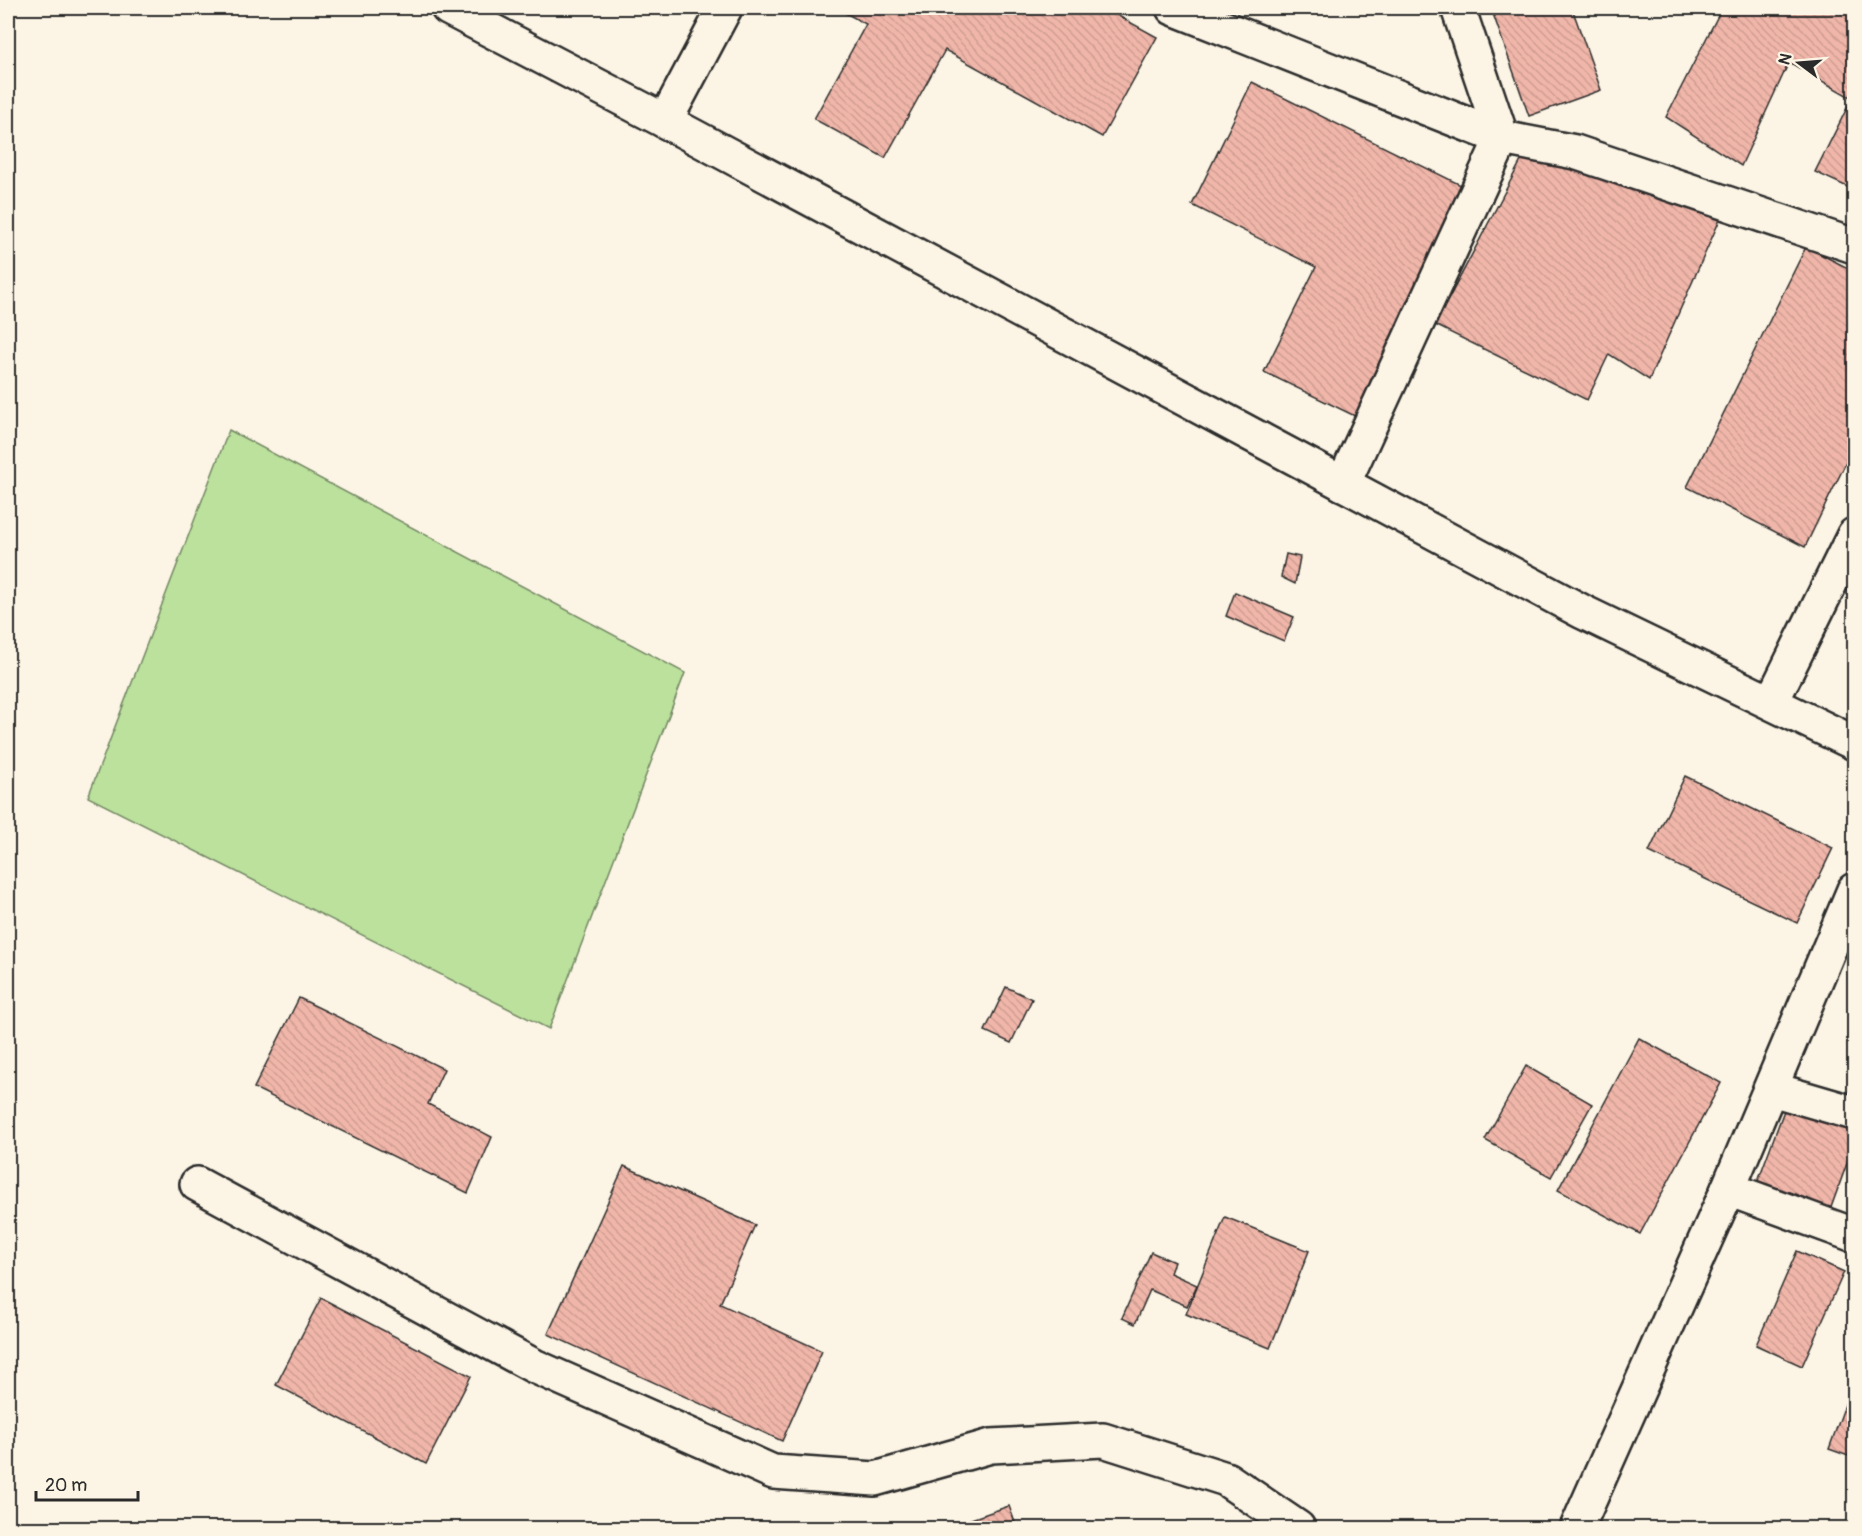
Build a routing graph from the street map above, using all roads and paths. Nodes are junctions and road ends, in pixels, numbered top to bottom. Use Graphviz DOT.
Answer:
graph roads {
  1 [pos="448,8"];
  2 [pos="725,8"];
  3 [pos="1173,8"];
  4 [pos="1458,8"];
  5 [pos="664,121"];
  6 [pos="1502,138"];
  7 [pos="1854,246"];
  8 [pos="1343,483"];
  9 [pos="1854,535"];
  10 [pos="1771,703"];
  11 [pos="1854,743"];
  12 [pos="1854,890"];
  13 [pos="1772,1089"];
  14 [pos="1854,1113"];
  15 [pos="197,1184"];
  16 [pos="1728,1189"];
  17 [pos="1854,1235"];
  18 [pos="1298,1528"];
  19 [pos="1577,1528"];
  1 -- 5 [label="street"];
  2 -- 5 [label="street"];
  3 -- 6 [label="street"];
  4 -- 6 [label="street"];
  5 -- 8 [label="street"];
  6 -- 7 [label="street"];
  6 -- 8 [label="street"];
  8 -- 10 [label="street"];
  9 -- 10 [label="street"];
  10 -- 11 [label="street"];
  12 -- 13 [label="street"];
  13 -- 14 [label="street"];
  13 -- 16 [label="street"];
  15 -- 18 [label="street"];
  16 -- 17 [label="street"];
  16 -- 19 [label="street"];
}
